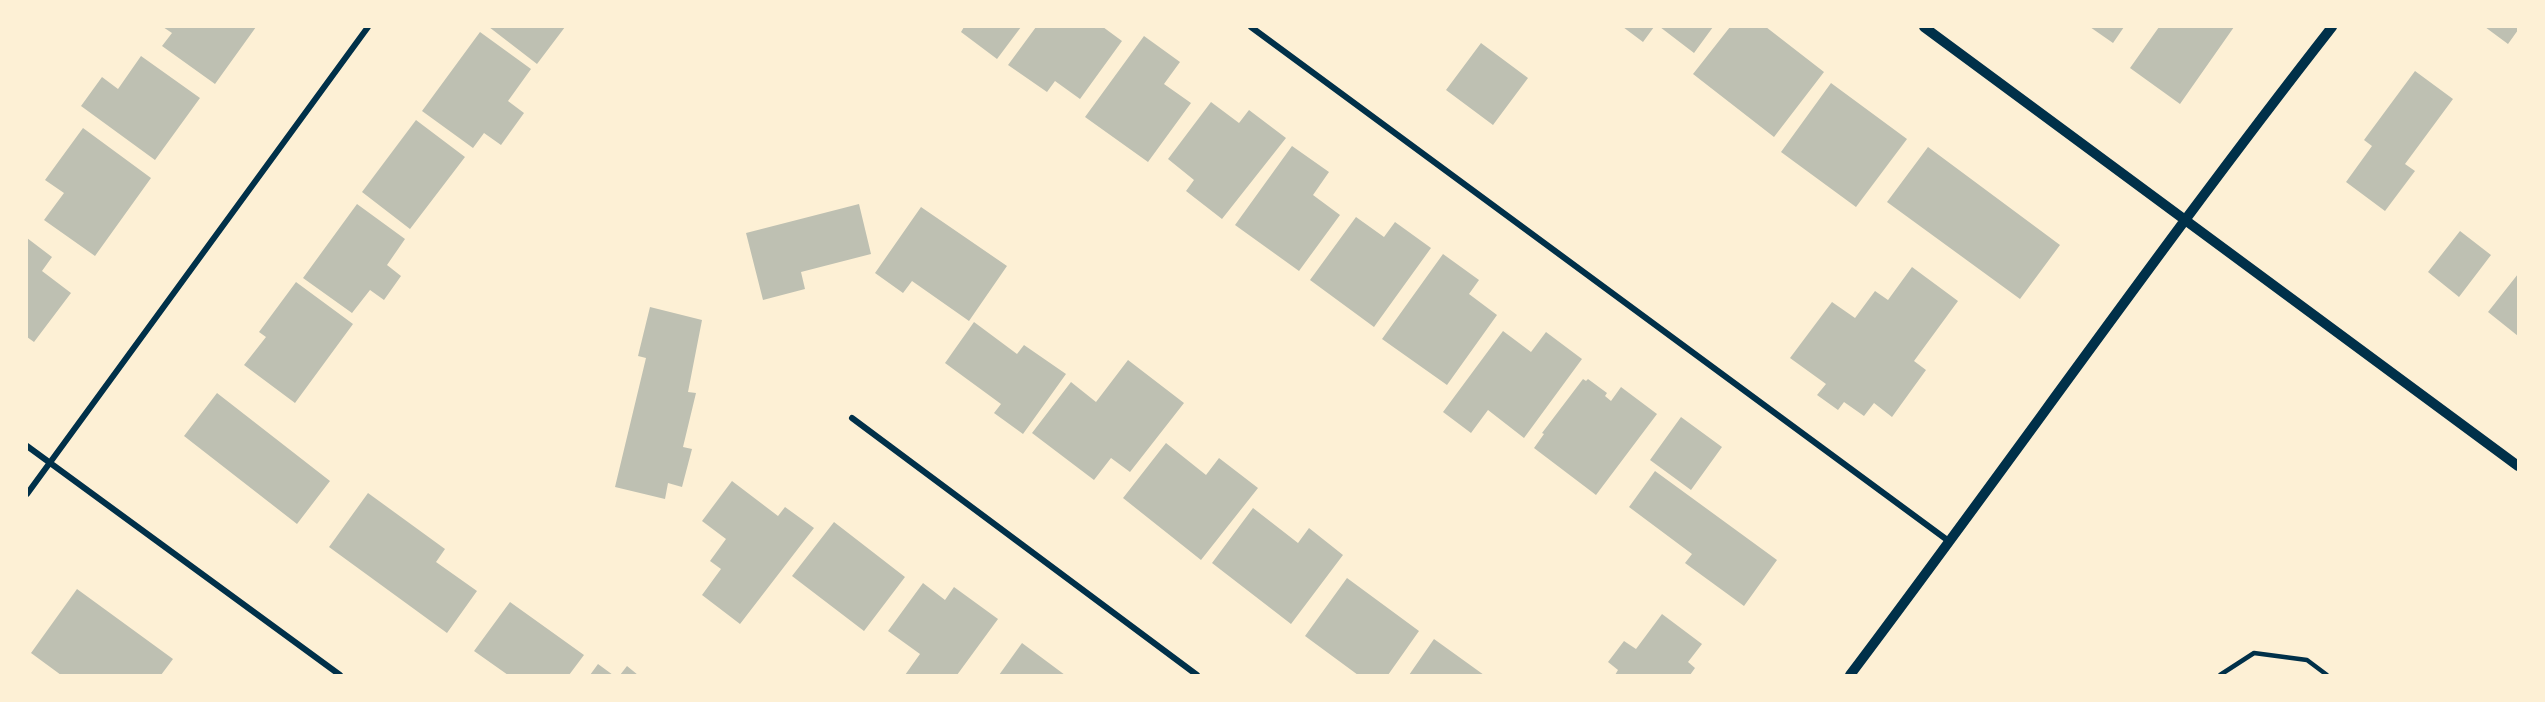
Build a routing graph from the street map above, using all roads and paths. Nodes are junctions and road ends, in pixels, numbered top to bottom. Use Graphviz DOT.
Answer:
graph roads {
  1 [pos="368,27"];
  2 [pos="1251,27"];
  3 [pos="1924,27"];
  4 [pos="2332,27"];
  5 [pos="2186,220"];
  6 [pos="852,418"];
  7 [pos="27,447"];
  8 [pos="50,462"];
  9 [pos="2518,466"];
  10 [pos="27,494"];
  11 [pos="1950,543"];
  12 [pos="340,675"];
  13 [pos="1197,675"];
  14 [pos="1850,675"];
  15 [pos="2220,675"];
  16 [pos="2327,675"];
  1 -- 8 [label="street"];
  2 -- 11 [label="street"];
  3 -- 5 [label="street"];
  4 -- 5 [label="street"];
  5 -- 9 [label="street"];
  5 -- 11 [label="street"];
  6 -- 13 [label="street"];
  7 -- 8 [label="street"];
  8 -- 10 [label="street"];
  8 -- 12 [label="street"];
  11 -- 14 [label="street"];
  15 -- 16 [label="lane"];
}
